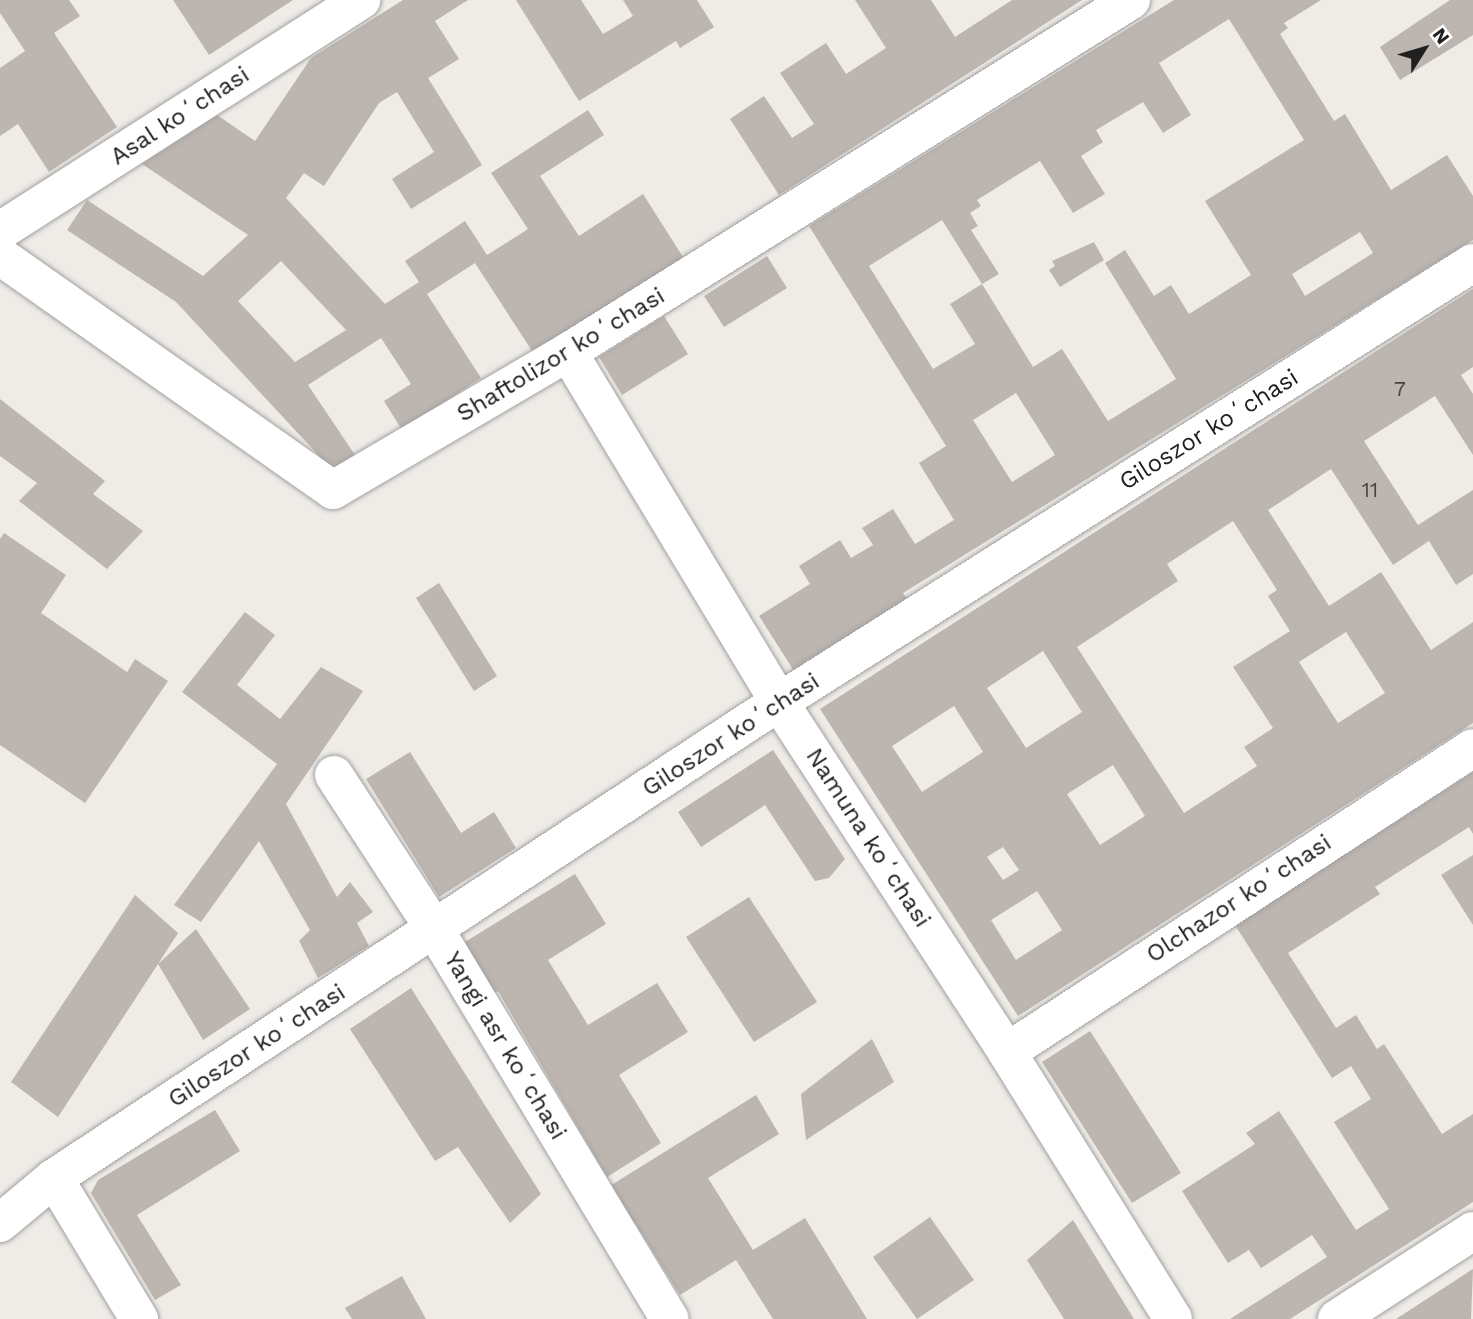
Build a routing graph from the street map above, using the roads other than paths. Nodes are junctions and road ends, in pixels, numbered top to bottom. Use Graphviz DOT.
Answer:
graph roads {
  1 [pos="360,0"];
  2 [pos="1131,0"];
  3 [pos="0,231"];
  4 [pos="0,256"];
  5 [pos="1473,263"];
  6 [pos="568,352"];
  7 [pos="779,702"];
  8 [pos="1473,748"];
  9 [pos="334,775"];
  10 [pos="435,930"];
  11 [pos="1007,1052"];
  12 [pos="54,1178"];
  13 [pos="0,1223"];
  14 [pos="1473,1231"];
  15 [pos="138,1319"];
  16 [pos="670,1319"];
  17 [pos="1173,1319"];
  18 [pos="1337,1319"];
  1 -- 3 [label="street, Asal koʻchasi"];
  2 -- 6 [label="street, Shaftolizor koʻchasi"];
  4 -- 6 [label="street, Shaftolizor koʻchasi"];
  5 -- 7 [label="street, Giloszor koʻchasi"];
  6 -- 7 [label="street, Namuna koʻchasi"];
  7 -- 10 [label="street, Giloszor koʻchasi"];
  7 -- 11 [label="street, Namuna koʻchasi"];
  8 -- 11 [label="street, Olchazor koʻchasi"];
  9 -- 10 [label="street, Yangi asr koʻchasi"];
  10 -- 12 [label="street, Giloszor koʻchasi"];
  10 -- 16 [label="street, Yangi asr koʻchasi"];
  11 -- 17 [label="street, Namuna koʻchasi"];
  12 -- 13 [label="street, Giloszor koʻchasi"];
  12 -- 15 [label="street"];
  14 -- 18 [label="street"];
}
